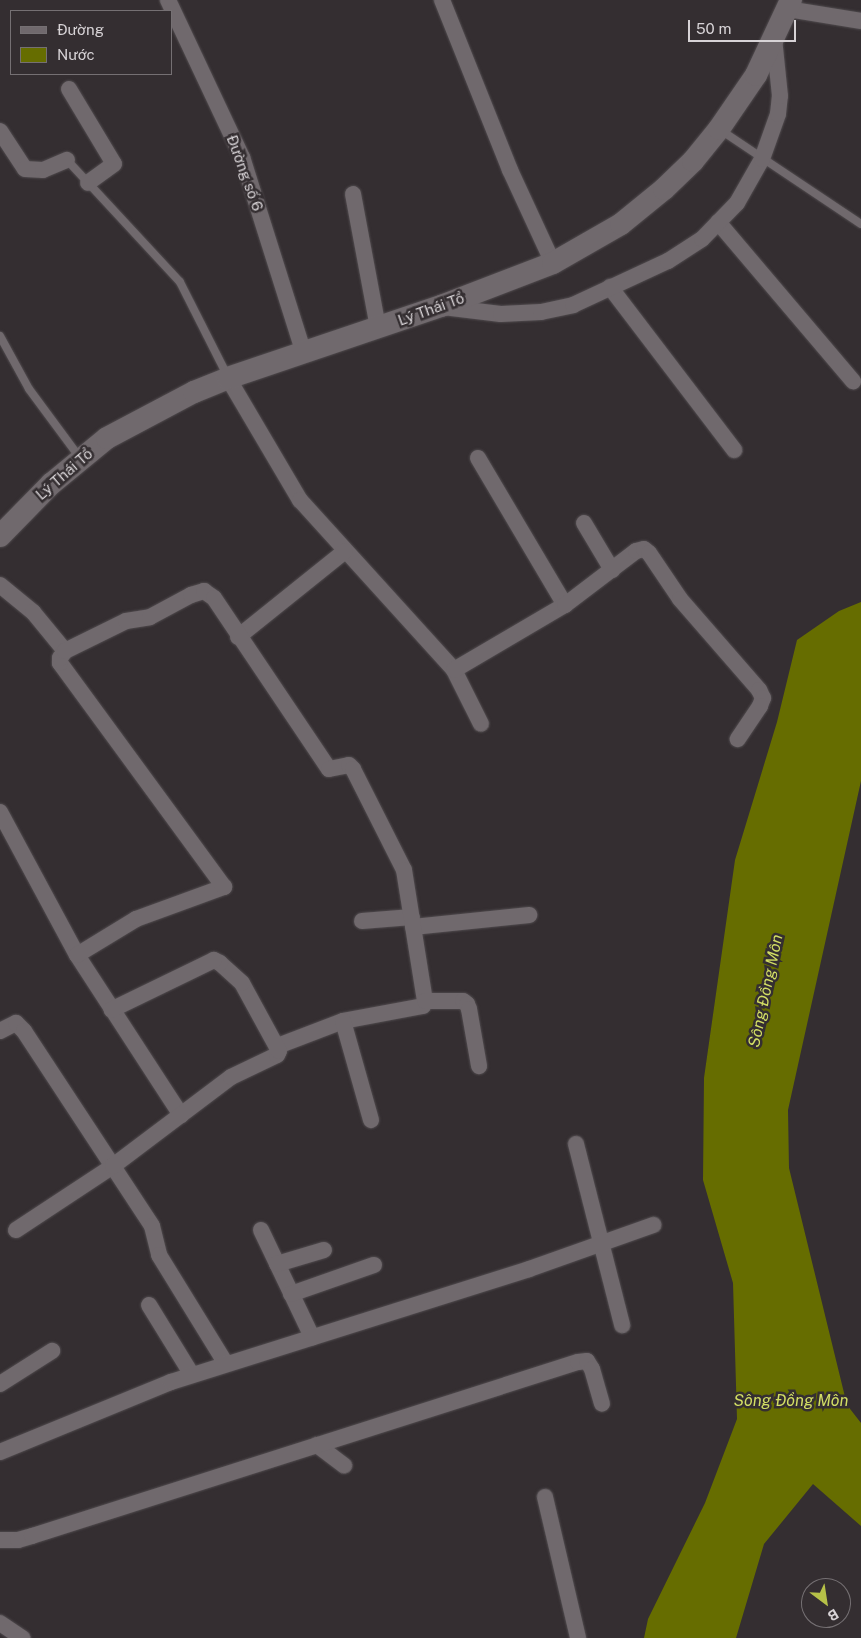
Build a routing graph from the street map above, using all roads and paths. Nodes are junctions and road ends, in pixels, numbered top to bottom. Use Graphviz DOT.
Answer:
graph roads {
  1 [pos="168,0"];
  2 [pos="442,0"];
  3 [pos="789,4"];
  4 [pos="861,22"];
  5 [pos="774,38"];
  6 [pos="69,89"];
  7 [pos="719,129"];
  8 [pos="0,131"];
  9 [pos="762,159"];
  10 [pos="67,160"];
  11 [pos="88,183"];
  12 [pos="353,194"];
  13 [pos="718,222"];
  14 [pos="861,224"];
  15 [pos="553,263"];
  16 [pos="610,288"];
  17 [pos="441,306"];
  18 [pos="378,328"];
  19 [pos="0,336"];
  20 [pos="304,354"];
  21 [pos="228,378"];
  22 [pos="852,382"];
  23 [pos="734,450"];
  24 [pos="80,458"];
  25 [pos="478,458"];
  26 [pos="584,523"];
  27 [pos="4,527"];
  28 [pos="345,551"];
  29 [pos="612,570"];
  30 [pos="0,585"];
  31 [pos="565,605"];
  32 [pos="238,637"];
  33 [pos="65,651"];
  34 [pos="454,670"];
  35 [pos="481,724"];
  36 [pos="738,738"];
  37 [pos="0,812"];
  38 [pos="529,915"];
  39 [pos="362,921"];
  40 [pos="412,922"];
  41 [pos="77,955"];
  42 [pos="425,1001"];
  43 [pos="111,1010"];
  44 [pos="342,1021"];
  45 [pos="0,1031"];
  46 [pos="278,1046"];
  47 [pos="479,1066"];
  48 [pos="181,1115"];
  49 [pos="371,1120"];
  50 [pos="576,1144"];
  51 [pos="114,1166"];
  52 [pos="653,1225"];
  53 [pos="16,1230"];
  54 [pos="261,1230"];
  55 [pos="601,1244"];
  56 [pos="324,1250"];
  57 [pos="277,1264"];
  58 [pos="374,1265"];
  59 [pos="291,1294"];
  60 [pos="149,1305"];
  61 [pos="622,1325"];
  62 [pos="312,1337"];
  63 [pos="52,1351"];
  64 [pos="226,1364"];
  65 [pos="192,1375"];
  66 [pos="0,1384"];
  67 [pos="602,1404"];
  68 [pos="317,1446"];
  69 [pos="0,1452"];
  70 [pos="344,1465"];
  71 [pos="545,1497"];
  72 [pos="0,1540"];
  73 [pos="0,1623"];
  74 [pos="22,1638"];
  75 [pos="578,1638"];
  1 -- 20 [label="street, Đường số 6"];
  2 -- 15 [label="street"];
  3 -- 4 [label="street"];
  3 -- 5 [label="main road, Lý Thái Tổ"];
  5 -- 7 [label="main road, Lý Thái Tổ"];
  5 -- 9 [label="street"];
  6 -- 11 [label="street"];
  7 -- 9 [label="lane"];
  7 -- 15 [label="main road, Lý Thái Tổ"];
  8 -- 10 [label="street"];
  9 -- 13 [label="street"];
  9 -- 14 [label="lane"];
  10 -- 11 [label="lane"];
  11 -- 21 [label="lane"];
  12 -- 18 [label="street"];
  13 -- 16 [label="street"];
  13 -- 22 [label="street"];
  15 -- 17 [label="main road, Lý Thái Tổ"];
  16 -- 17 [label="street"];
  16 -- 23 [label="street"];
  17 -- 18 [label="main road, Lý Thái Tổ"];
  18 -- 20 [label="main road, Lý Thái Tổ"];
  19 -- 24 [label="lane"];
  20 -- 21 [label="main road, Lý Thái Tổ"];
  21 -- 24 [label="main road, Lý Thái Tổ"];
  21 -- 28 [label="street"];
  24 -- 27 [label="main road, Lý Thái Tổ"];
  25 -- 31 [label="street"];
  26 -- 29 [label="street"];
  28 -- 32 [label="street"];
  28 -- 34 [label="street"];
  29 -- 31 [label="street"];
  29 -- 36 [label="street"];
  30 -- 33 [label="street"];
  31 -- 34 [label="street"];
  32 -- 33 [label="street"];
  32 -- 40 [label="street"];
  33 -- 41 [label="street"];
  34 -- 35 [label="street"];
  37 -- 41 [label="street"];
  38 -- 40 [label="street"];
  39 -- 40 [label="street"];
  40 -- 42 [label="street"];
  41 -- 43 [label="street"];
  42 -- 44 [label="street"];
  42 -- 47 [label="street"];
  43 -- 46 [label="street"];
  43 -- 48 [label="street"];
  44 -- 46 [label="street"];
  44 -- 49 [label="street"];
  45 -- 51 [label="street"];
  46 -- 48 [label="street"];
  48 -- 51 [label="street"];
  50 -- 55 [label="street"];
  51 -- 53 [label="street"];
  51 -- 64 [label="street"];
  52 -- 55 [label="street"];
  54 -- 57 [label="street"];
  55 -- 61 [label="street"];
  55 -- 62 [label="street"];
  56 -- 57 [label="street"];
  57 -- 59 [label="street"];
  58 -- 59 [label="street"];
  59 -- 62 [label="street"];
  60 -- 65 [label="street"];
  62 -- 64 [label="street"];
  63 -- 66 [label="street"];
  64 -- 65 [label="street"];
  65 -- 69 [label="street"];
  67 -- 68 [label="street"];
  68 -- 70 [label="street"];
  68 -- 72 [label="street"];
  71 -- 75 [label="street"];
  73 -- 74 [label="street"];
}
